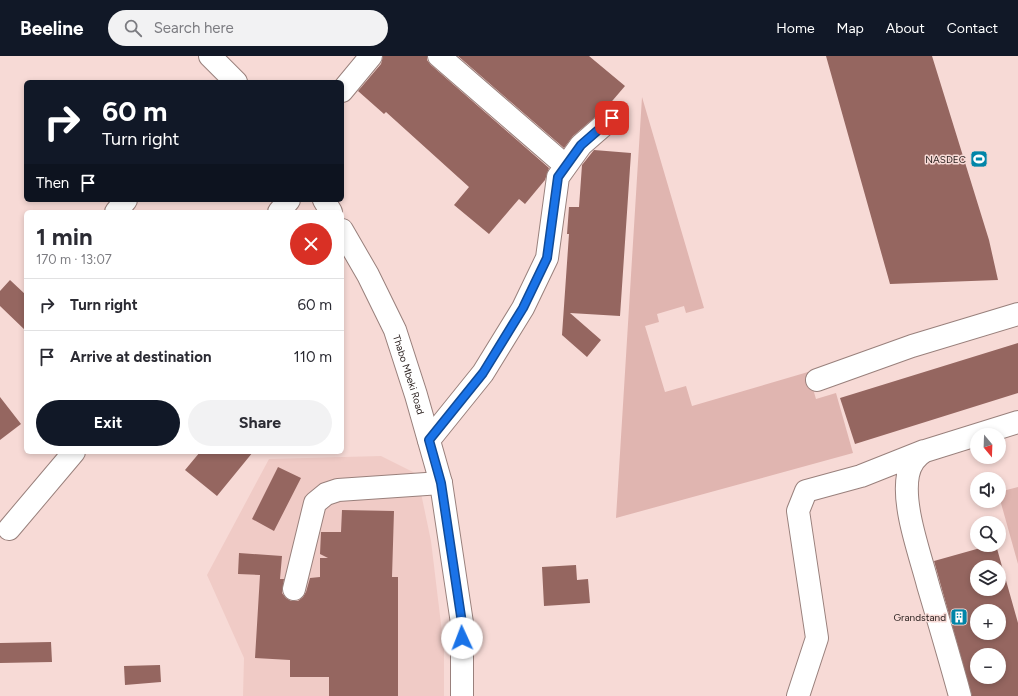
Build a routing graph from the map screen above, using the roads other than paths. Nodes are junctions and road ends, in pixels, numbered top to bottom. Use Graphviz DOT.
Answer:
graph roads {
  1 [pos="210,56"];
  2 [pos="371,56"];
  3 [pos="439,56"];
  4 [pos="234,80"];
  5 [pos="344,89"];
  6 [pos="612,118"];
  7 [pos="566,166"];
  8 [pos="124,202"];
  9 [pos="287,202"];
  10 [pos="118,210"];
  11 [pos="281,210"];
  12 [pos="344,233"];
  13 [pos="1018,314"];
  14 [pos="818,380"];
  15 [pos="1018,422"];
  16 [pos="429,440"];
  17 [pos="925,451"];
  18 [pos="72,454"];
  19 [pos="441,483"];
  20 [pos="9,529"];
  21 [pos="294,589"];
  22 [pos="462,696"];
  23 [pos="798,696"];
  24 [pos="960,696"];
  1 -- 4 [label="main road"];
  2 -- 5 [label="main road"];
  3 -- 7 [label="main road"];
  6 -- 7 [label="main road"];
  7 -- 16 [label="main road"];
  8 -- 10 [label="main road"];
  9 -- 11 [label="main road"];
  12 -- 16 [label="main road, Thabo Mbeki Road"];
  13 -- 14 [label="main road"];
  15 -- 17 [label="main road"];
  16 -- 19 [label="main road, Thabo Mbeki Road"];
  17 -- 23 [label="main road"];
  17 -- 24 [label="main road"];
  18 -- 20 [label="main road"];
  19 -- 21 [label="main road"];
  19 -- 22 [label="main road, Thabo Mbeki Road"];
}
